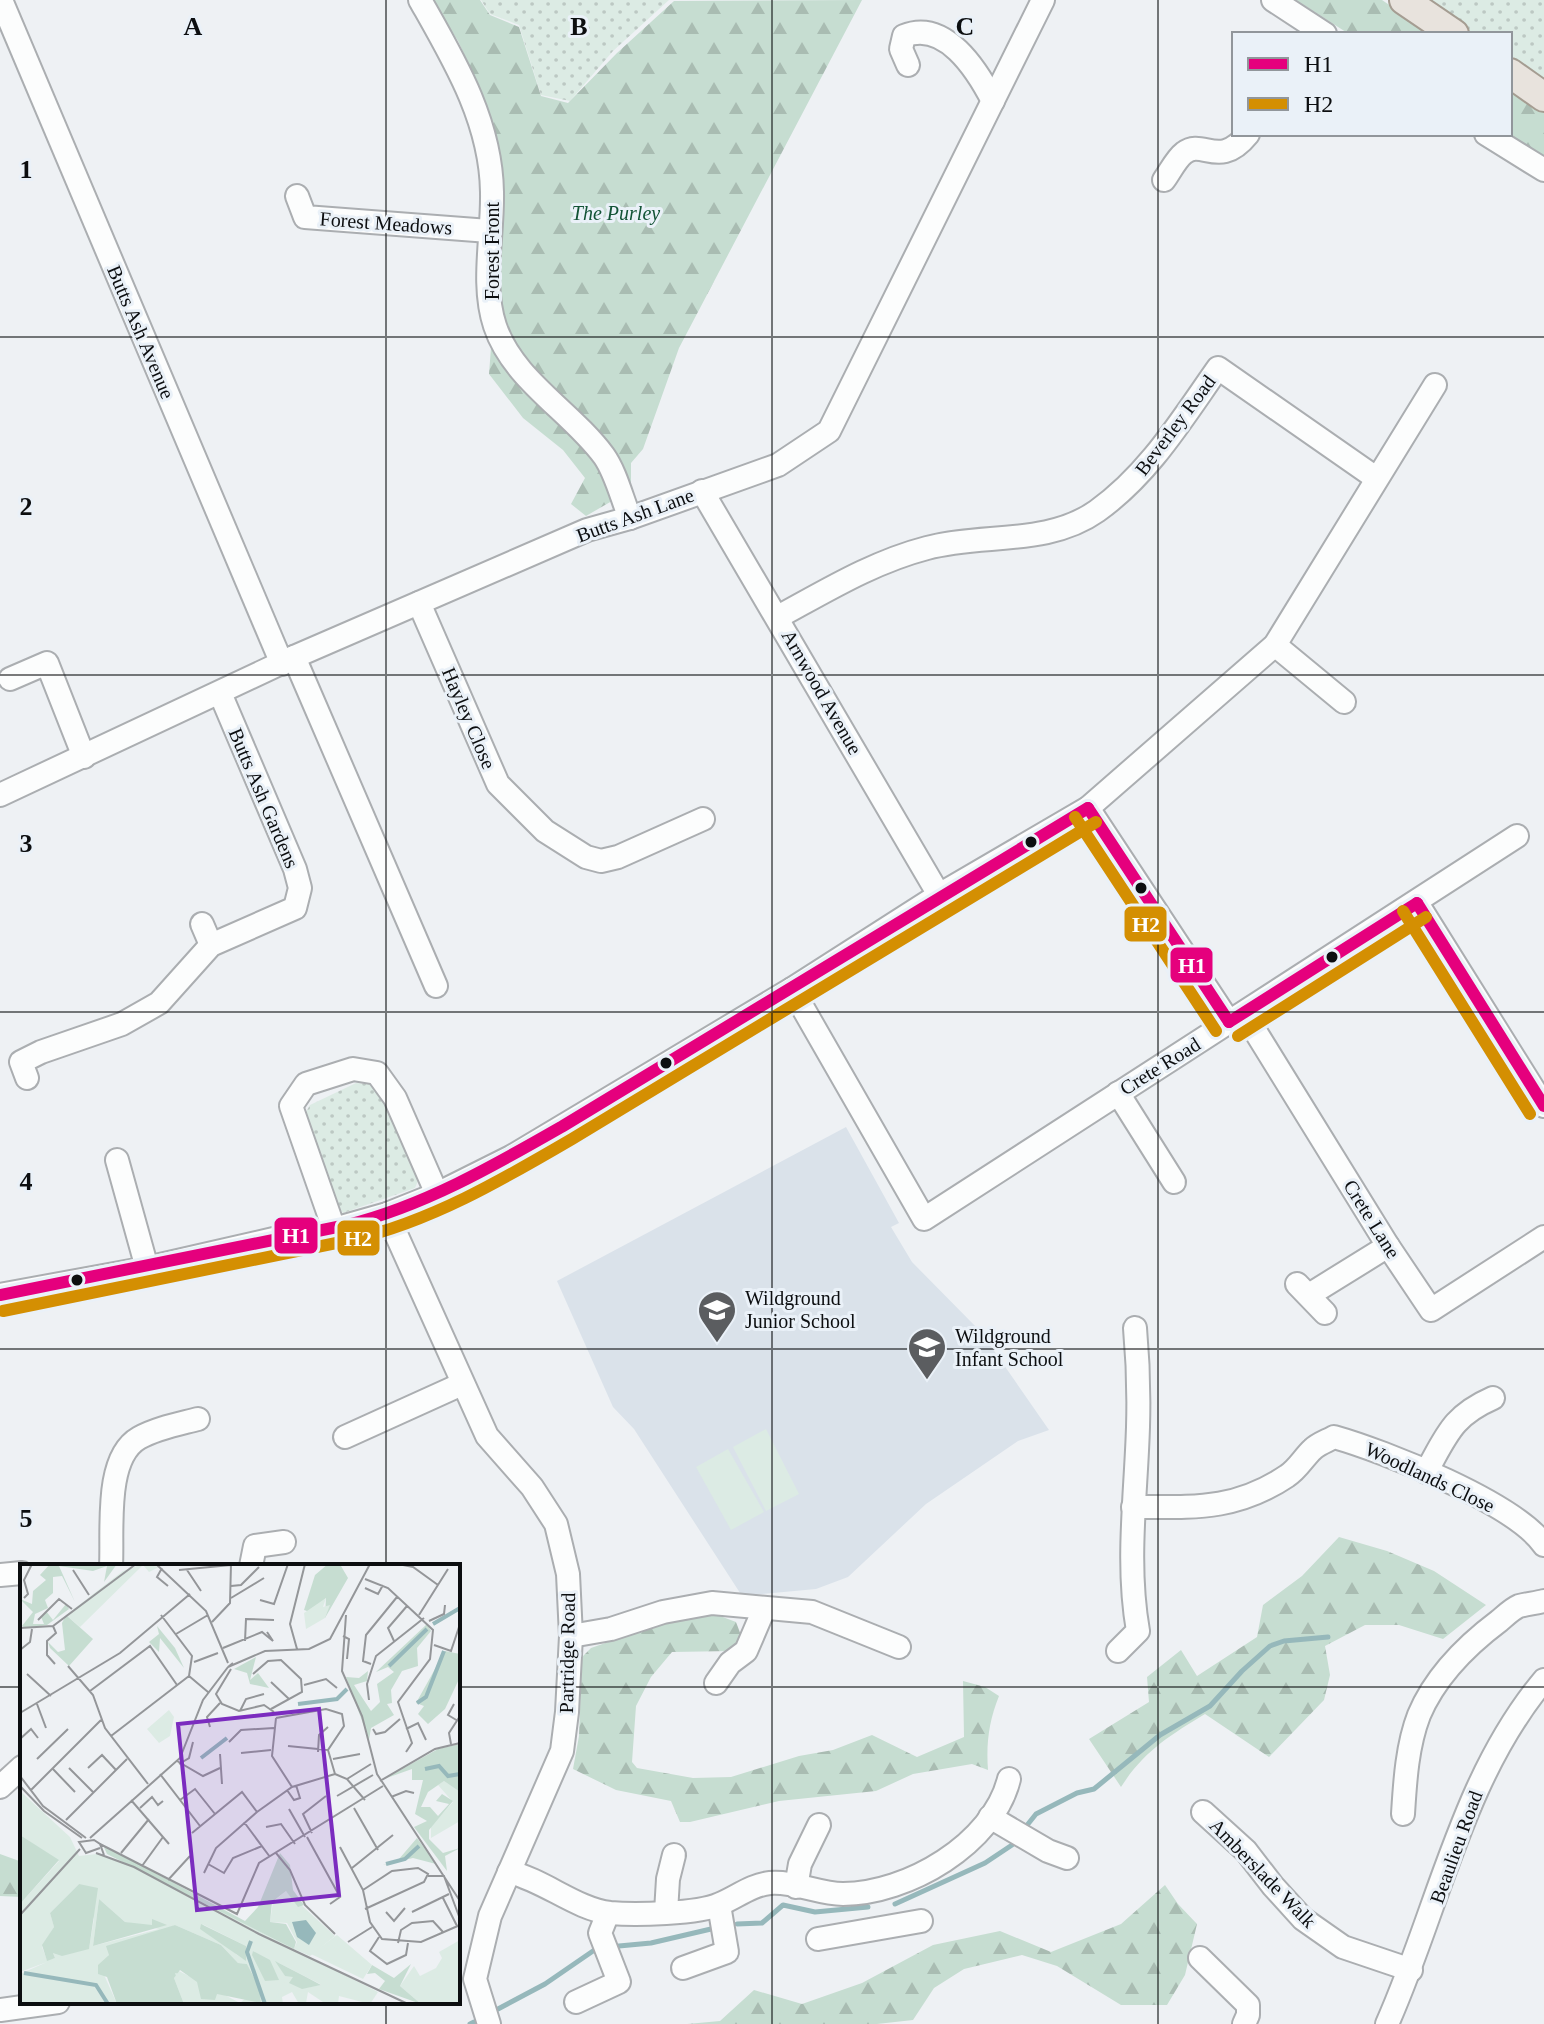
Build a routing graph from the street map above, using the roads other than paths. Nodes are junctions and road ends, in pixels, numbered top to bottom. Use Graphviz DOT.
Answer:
graph roads {
  1 [pos="1,0"];
  2 [pos="420,0"];
  3 [pos="1043,0"];
  4 [pos="1273,0"];
  5 [pos="1404,0"];
  6 [pos="1317,32"];
  7 [pos="1451,32"];
  8 [pos="908,65"];
  9 [pos="1512,74"];
  10 [pos="1544,97"];
  11 [pos="993,101"];
  12 [pos="1246,136"];
  13 [pos="1489,136"];
  14 [pos="1544,170"];
  15 [pos="1164,180"];
  16 [pos="297,196"];
  17 [pos="489,231"];
  18 [pos="1435,385"];
  19 [pos="1376,478"];
  20 [pos="702,491"];
  21 [pos="630,518"];
  22 [pos="419,603"];
  23 [pos="778,617"];
  24 [pos="1275,645"];
  25 [pos="288,660"];
  26 [pos="10,679"];
  27 [pos="220,693"];
  28 [pos="1344,702"];
  29 [pos="84,757"];
  30 [pos="0,795"];
  31 [pos="1088,808"];
  32 [pos="703,819"];
  33 [pos="1517,836"];
  34 [pos="939,895"];
  35 [pos="1417,903"];
  36 [pos="202,924"];
  37 [pos="211,945"];
  38 [pos="436,986"];
  39 [pos="792,989"];
  40 [pos="1237,1018"];
  41 [pos="27,1078"];
  42 [pos="1118,1093"];
  43 [pos="1544,1106"];
  44 [pos="117,1160"];
  45 [pos="1174,1182"];
  46 [pos="437,1194"];
  47 [pos="387,1214"];
  48 [pos="334,1229"];
  49 [pos="1544,1237"];
  50 [pos="1388,1246"];
  51 [pos="147,1268"];
  52 [pos="0,1295"];
  53 [pos="1325,1313"];
  54 [pos="1135,1328"];
  55 [pos="462,1384"];
  56 [pos="1493,1398"];
  57 [pos="198,1419"];
  58 [pos="345,1437"];
  59 [pos="1426,1472"];
  60 [pos="1133,1507"];
  61 [pos="284,1542"];
  62 [pos="1544,1545"];
  63 [pos="111,1564"];
  64 [pos="251,1564"];
  65 [pos="20,1573"];
  66 [pos="0,1575"];
  67 [pos="1544,1601"];
  68 [pos="764,1609"];
  69 [pos="571,1636"];
  70 [pos="899,1647"];
  71 [pos="1118,1651"];
  72 [pos="1544,1680"];
  73 [pos="716,1683"];
  74 [pos="20,1769"];
  75 [pos="1009,1779"];
  76 [pos="0,1787"];
  77 [pos="1203,1812"];
  78 [pos="1403,1814"];
  79 [pos="990,1817"];
  80 [pos="819,1825"];
  81 [pos="674,1855"];
  82 [pos="1067,1858"];
  83 [pos="509,1872"];
  84 [pos="796,1887"];
  85 [pos="873,1892"];
  86 [pos="719,1905"];
  87 [pos="666,1912"];
  88 [pos="608,1913"];
  89 [pos="818,1939"];
  90 [pos="1200,1958"];
  91 [pos="683,1968"];
  92 [pos="1411,1970"];
  93 [pos="467,1977"];
  94 [pos="576,2002"];
  95 [pos="44,2004"];
  96 [pos="0,2010"];
  97 [pos="489,2024"];
  98 [pos="1244,2024"];
  99 [pos="1387,2024"];
  1 -- 25 [label="street, Butts Ash Avenue"];
  2 -- 17 [label="street, Forest Front"];
  3 -- 11 [label="street, Butts Ash Lane"];
  4 -- 6 [label="street"];
  5 -- 7 [label="main road"];
  8 -- 11 [label="street"];
  9 -- 10 [label="main road"];
  11 -- 20 [label="street, Butts Ash Lane"];
  12 -- 15 [label="street"];
  13 -- 14 [label="street"];
  16 -- 17 [label="street, Forest Meadows"];
  17 -- 21 [label="street, Forest Front"];
  18 -- 19 [label="street"];
  19 -- 23 [label="street, Beverley Road"];
  19 -- 24 [label="street"];
  20 -- 21 [label="street, Butts Ash Lane"];
  20 -- 23 [label="street, Arnwood Avenue"];
  21 -- 22 [label="street, Butts Ash Lane"];
  22 -- 25 [label="street, Butts Ash Lane"];
  22 -- 32 [label="street, Hayley Close"];
  23 -- 34 [label="street, Arnwood Avenue"];
  24 -- 28 [label="street"];
  24 -- 31 [label="street"];
  25 -- 27 [label="street, Butts Ash Lane"];
  25 -- 38 [label="street, Butts Ash Avenue"];
  26 -- 29 [label="street"];
  27 -- 29 [label="street, Butts Ash Lane"];
  27 -- 37 [label="street, Butts Ash Gardens"];
  29 -- 30 [label="street, Butts Ash Lane"];
  31 -- 34 [label="street"];
  31 -- 40 [label="street, Crete Lane"];
  33 -- 35 [label="street, Crete Road"];
  34 -- 39 [label="street"];
  35 -- 40 [label="street, Crete Road"];
  35 -- 43 [label="street"];
  36 -- 37 [label="street"];
  37 -- 41 [label="street, Butts Ash Gardens"];
  39 -- 42 [label="street, Crete Road"];
  39 -- 46 [label="street"];
  40 -- 42 [label="street, Crete Road"];
  40 -- 50 [label="street, Crete Lane"];
  42 -- 45 [label="street"];
  44 -- 51 [label="street"];
  46 -- 47 [label="street"];
  46 -- 48 [label="street"];
  47 -- 48 [label="street"];
  47 -- 55 [label="street, Partridge Road"];
  48 -- 51 [label="street"];
  49 -- 50 [label="street, Crete Lane"];
  50 -- 53 [label="street"];
  51 -- 52 [label="street"];
  54 -- 60 [label="street"];
  55 -- 58 [label="street"];
  55 -- 69 [label="street, Partridge Road"];
  56 -- 59 [label="street"];
  57 -- 63 [label="street"];
  59 -- 60 [label="street, Woodlands Close"];
  59 -- 62 [label="street, Woodlands Close"];
  60 -- 71 [label="street"];
  61 -- 64 [label="street"];
  65 -- 66 [label="street"];
  67 -- 78 [label="street"];
  68 -- 69 [label="street"];
  68 -- 70 [label="street"];
  68 -- 73 [label="street"];
  69 -- 83 [label="street, Partridge Road"];
  72 -- 92 [label="street, Beaulieu Road"];
  74 -- 76 [label="street"];
  75 -- 79 [label="street"];
  77 -- 92 [label="street, Amberslade Walk"];
  79 -- 82 [label="street"];
  79 -- 85 [label="street"];
  80 -- 84 [label="street"];
  81 -- 87 [label="street"];
  83 -- 88 [label="street"];
  83 -- 93 [label="street, Partridge Road"];
  84 -- 85 [label="street"];
  84 -- 86 [label="street"];
  85 -- 89 [label="street"];
  86 -- 87 [label="street"];
  86 -- 91 [label="street"];
  87 -- 88 [label="street"];
  88 -- 94 [label="street"];
  90 -- 98 [label="street"];
  92 -- 99 [label="street, Beaulieu Road"];
  93 -- 97 [label="street"];
  95 -- 96 [label="street"];
}
